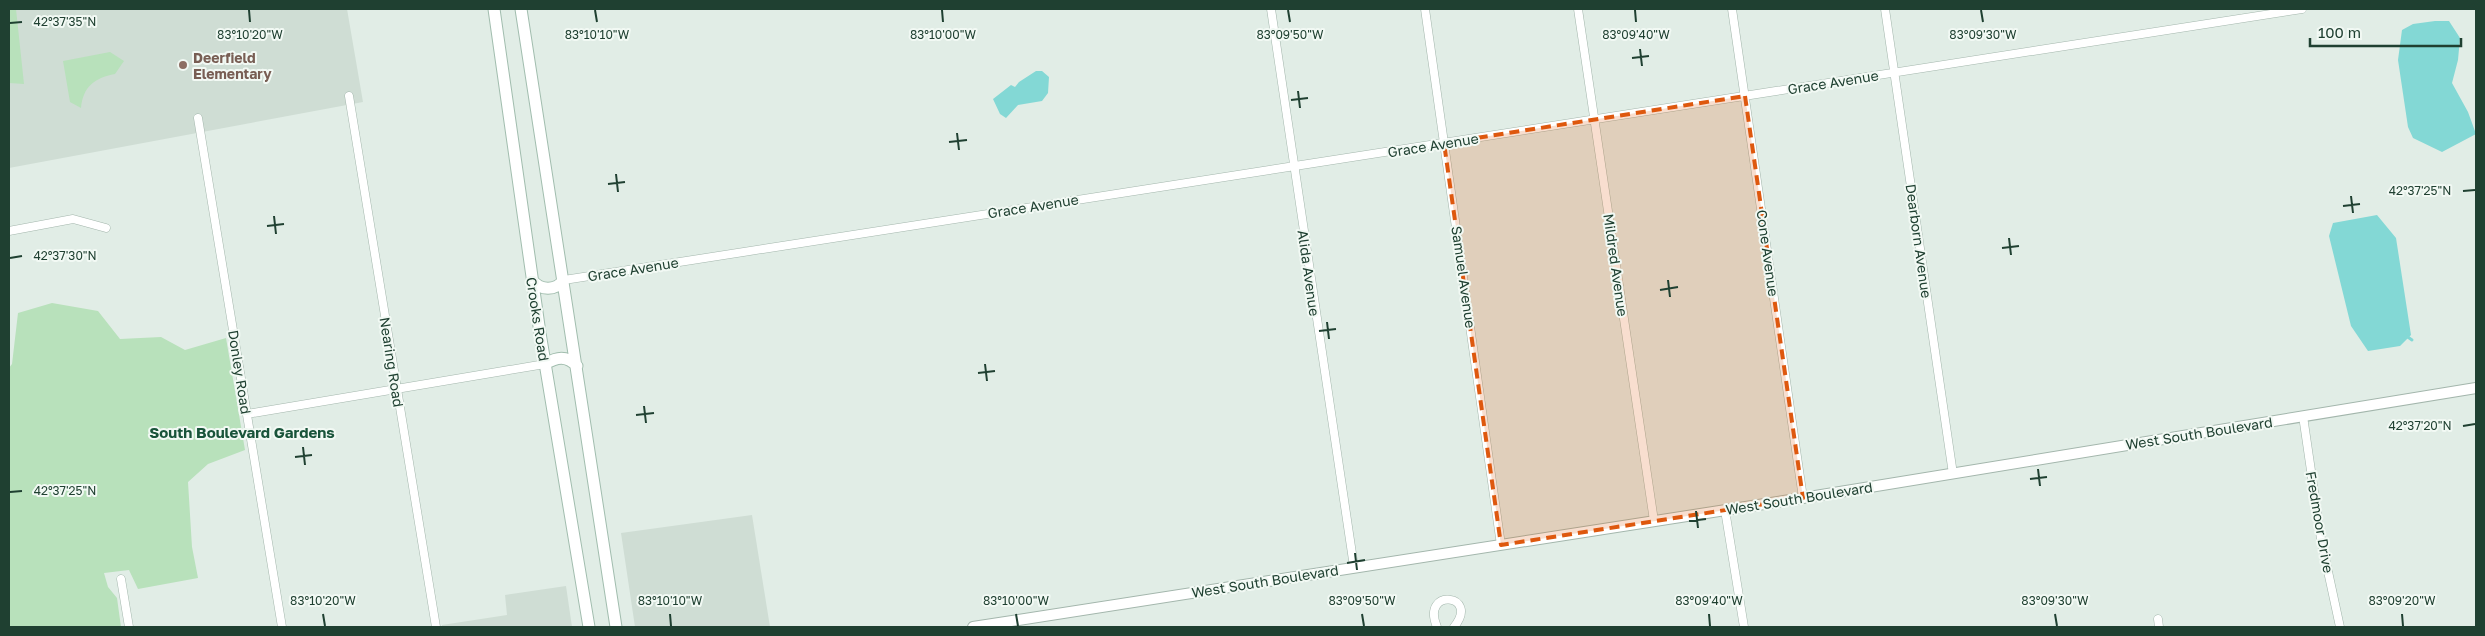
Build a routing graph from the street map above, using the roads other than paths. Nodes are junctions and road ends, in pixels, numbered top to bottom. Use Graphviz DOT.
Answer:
graph roads {
  1 [pos="494,9"];
  2 [pos="521,9"];
  3 [pos="1271,9"];
  4 [pos="1425,9"];
  5 [pos="1578,9"];
  6 [pos="1732,9"];
  7 [pos="1885,9"];
  8 [pos="2302,9"];
  9 [pos="1894,73"];
  10 [pos="350,96"];
  11 [pos="1745,96"];
  12 [pos="198,118"];
  13 [pos="1594,119"];
  14 [pos="1444,143"];
  15 [pos="1294,166"];
  16 [pos="106,228"];
  17 [pos="9,231"];
  18 [pos="532,280"];
  19 [pos="564,280"];
  20 [pos="544,364"];
  21 [pos="577,366"];
  22 [pos="2476,388"];
  23 [pos="397,390"];
  24 [pos="247,414"];
  25 [pos="2303,416"];
  26 [pos="1953,474"];
  27 [pos="1803,498"];
  28 [pos="1725,510"];
  29 [pos="1654,521"];
  30 [pos="1501,545"];
  31 [pos="1354,567"];
  32 [pos="121,579"];
  33 [pos="590,626"];
  34 [pos="129,627"];
  35 [pos="282,627"];
  36 [pos="436,627"];
  37 [pos="616,627"];
  38 [pos="973,627"];
  39 [pos="1437,627"];
  40 [pos="1454,627"];
  41 [pos="1744,627"];
  42 [pos="2340,627"];
  1 -- 18 [label="main road, Crooks Road"];
  2 -- 19 [label="main road"];
  3 -- 15 [label="street, Alida Avenue"];
  4 -- 14 [label="street, Samuel Avenue"];
  5 -- 13 [label="street, Mildred Avenue"];
  6 -- 11 [label="street, Cone Avenue"];
  7 -- 9 [label="street, Dearborn Avenue"];
  8 -- 9 [label="street, Grace Avenue"];
  9 -- 11 [label="street, Grace Avenue"];
  9 -- 26 [label="street, Dearborn Avenue"];
  10 -- 23 [label="street, Nearing Road"];
  11 -- 13 [label="street, Grace Avenue"];
  11 -- 27 [label="street, Cone Avenue"];
  12 -- 24 [label="street, Donley Road"];
  13 -- 14 [label="street, Grace Avenue"];
  13 -- 29 [label="street, Mildred Avenue"];
  14 -- 15 [label="street, Grace Avenue"];
  14 -- 30 [label="street, Samuel Avenue"];
  15 -- 19 [label="street, Grace Avenue"];
  15 -- 31 [label="street, Alida Avenue"];
  16 -- 17 [label="street"];
  18 -- 19 [label="main road"];
  18 -- 20 [label="main road, Crooks Road"];
  19 -- 21 [label="main road"];
  20 -- 21 [label="main road"];
  20 -- 23 [label="street"];
  20 -- 33 [label="main road, Crooks Road"];
  21 -- 37 [label="main road"];
  22 -- 25 [label="street, West South Boulevard"];
  23 -- 24 [label="street"];
  23 -- 36 [label="street, Nearing Road"];
  24 -- 35 [label="street, Donley Road"];
  25 -- 26 [label="street, West South Boulevard"];
  25 -- 42 [label="street, Fredmoor Drive"];
  26 -- 27 [label="street, West South Boulevard"];
  27 -- 28 [label="street, West South Boulevard"];
  28 -- 29 [label="street, West South Boulevard"];
  28 -- 41 [label="street"];
  29 -- 30 [label="street, West South Boulevard"];
  30 -- 31 [label="street, West South Boulevard"];
  31 -- 38 [label="street, West South Boulevard"];
  32 -- 34 [label="street"];
  39 -- 40 [label="street"];
}
